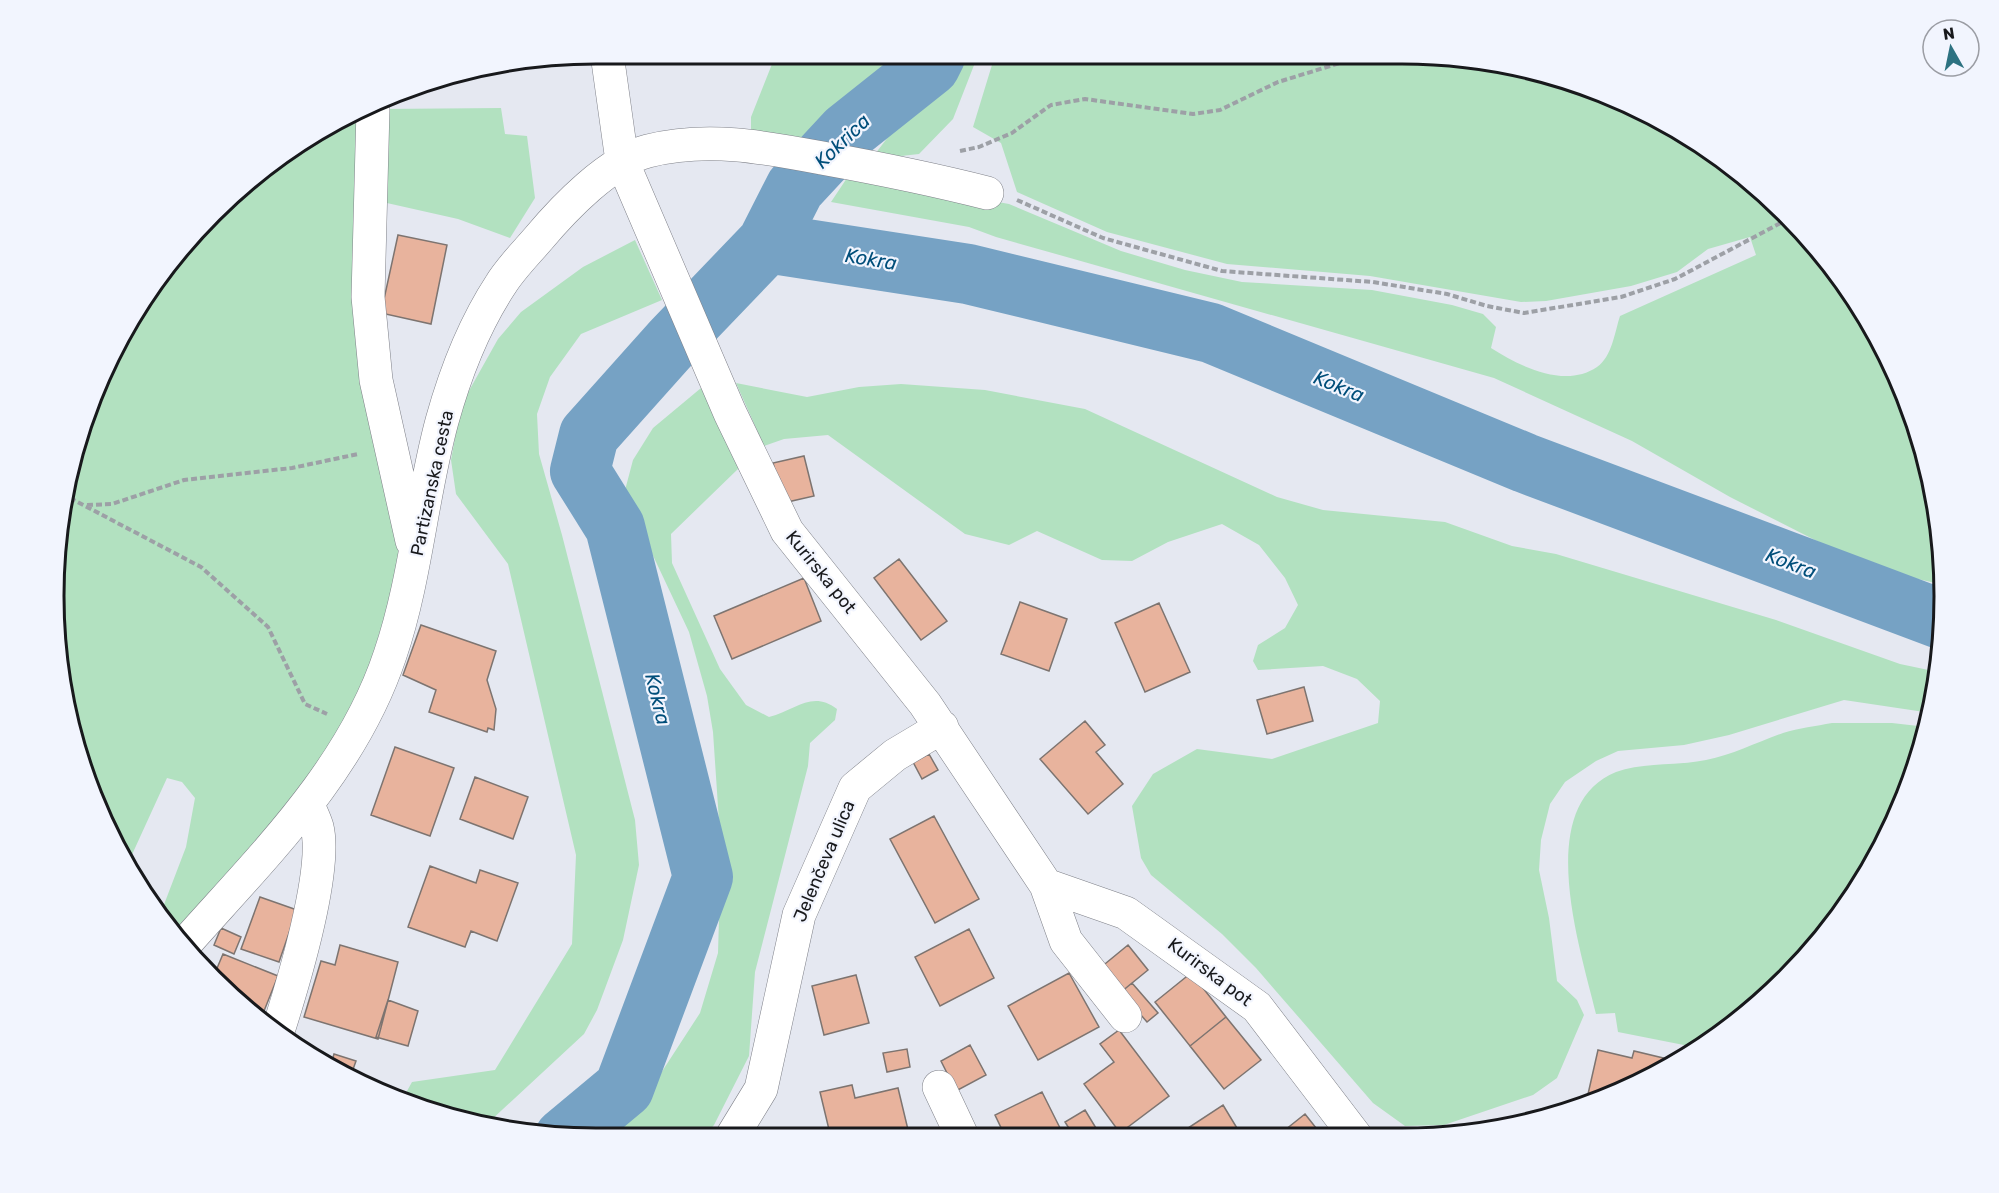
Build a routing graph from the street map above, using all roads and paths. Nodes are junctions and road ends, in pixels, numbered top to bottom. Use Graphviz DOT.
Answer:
graph roads {
  1 [pos="609,64"];
  2 [pos="1336,64"];
  3 [pos="373,114"];
  4 [pos="950,154"];
  5 [pos="622,161"];
  6 [pos="987,193"];
  7 [pos="1781,223"];
  8 [pos="393,463"];
  9 [pos="74,500"];
  10 [pos="86,505"];
  11 [pos="416,558"];
  12 [pos="942,727"];
  13 [pos="358,729"];
  14 [pos="308,805"];
  15 [pos="1046,885"];
  16 [pos="190,939"];
  17 [pos="1125,1016"];
  18 [pos="280,1024"];
  19 [pos="939,1087"];
  20 [pos="737,1128"];
  21 [pos="958,1128"];
  22 [pos="1349,1128"];
  1 -- 5 [label="street"];
  2 -- 4 [label="path"];
  3 -- 8 [label="street"];
  5 -- 6 [label="street, Partizanska cesta"];
  5 -- 11 [label="street, Partizanska cesta"];
  5 -- 12 [label="street, Kurirska pot"];
  6 -- 7 [label="path"];
  8 -- 10 [label="path"];
  8 -- 11 [label="street"];
  9 -- 10 [label="path"];
  10 -- 13 [label="path"];
  11 -- 13 [label="street, Partizanska cesta"];
  12 -- 15 [label="street, Kurirska pot"];
  12 -- 20 [label="street, Jelenčeva ulica"];
  13 -- 14 [label="street, Partizanska cesta"];
  14 -- 16 [label="street, Partizanska cesta"];
  14 -- 18 [label="street"];
  15 -- 17 [label="street, Kurirska pot"];
  15 -- 22 [label="street, Kurirska pot"];
  19 -- 21 [label="street"];
}
